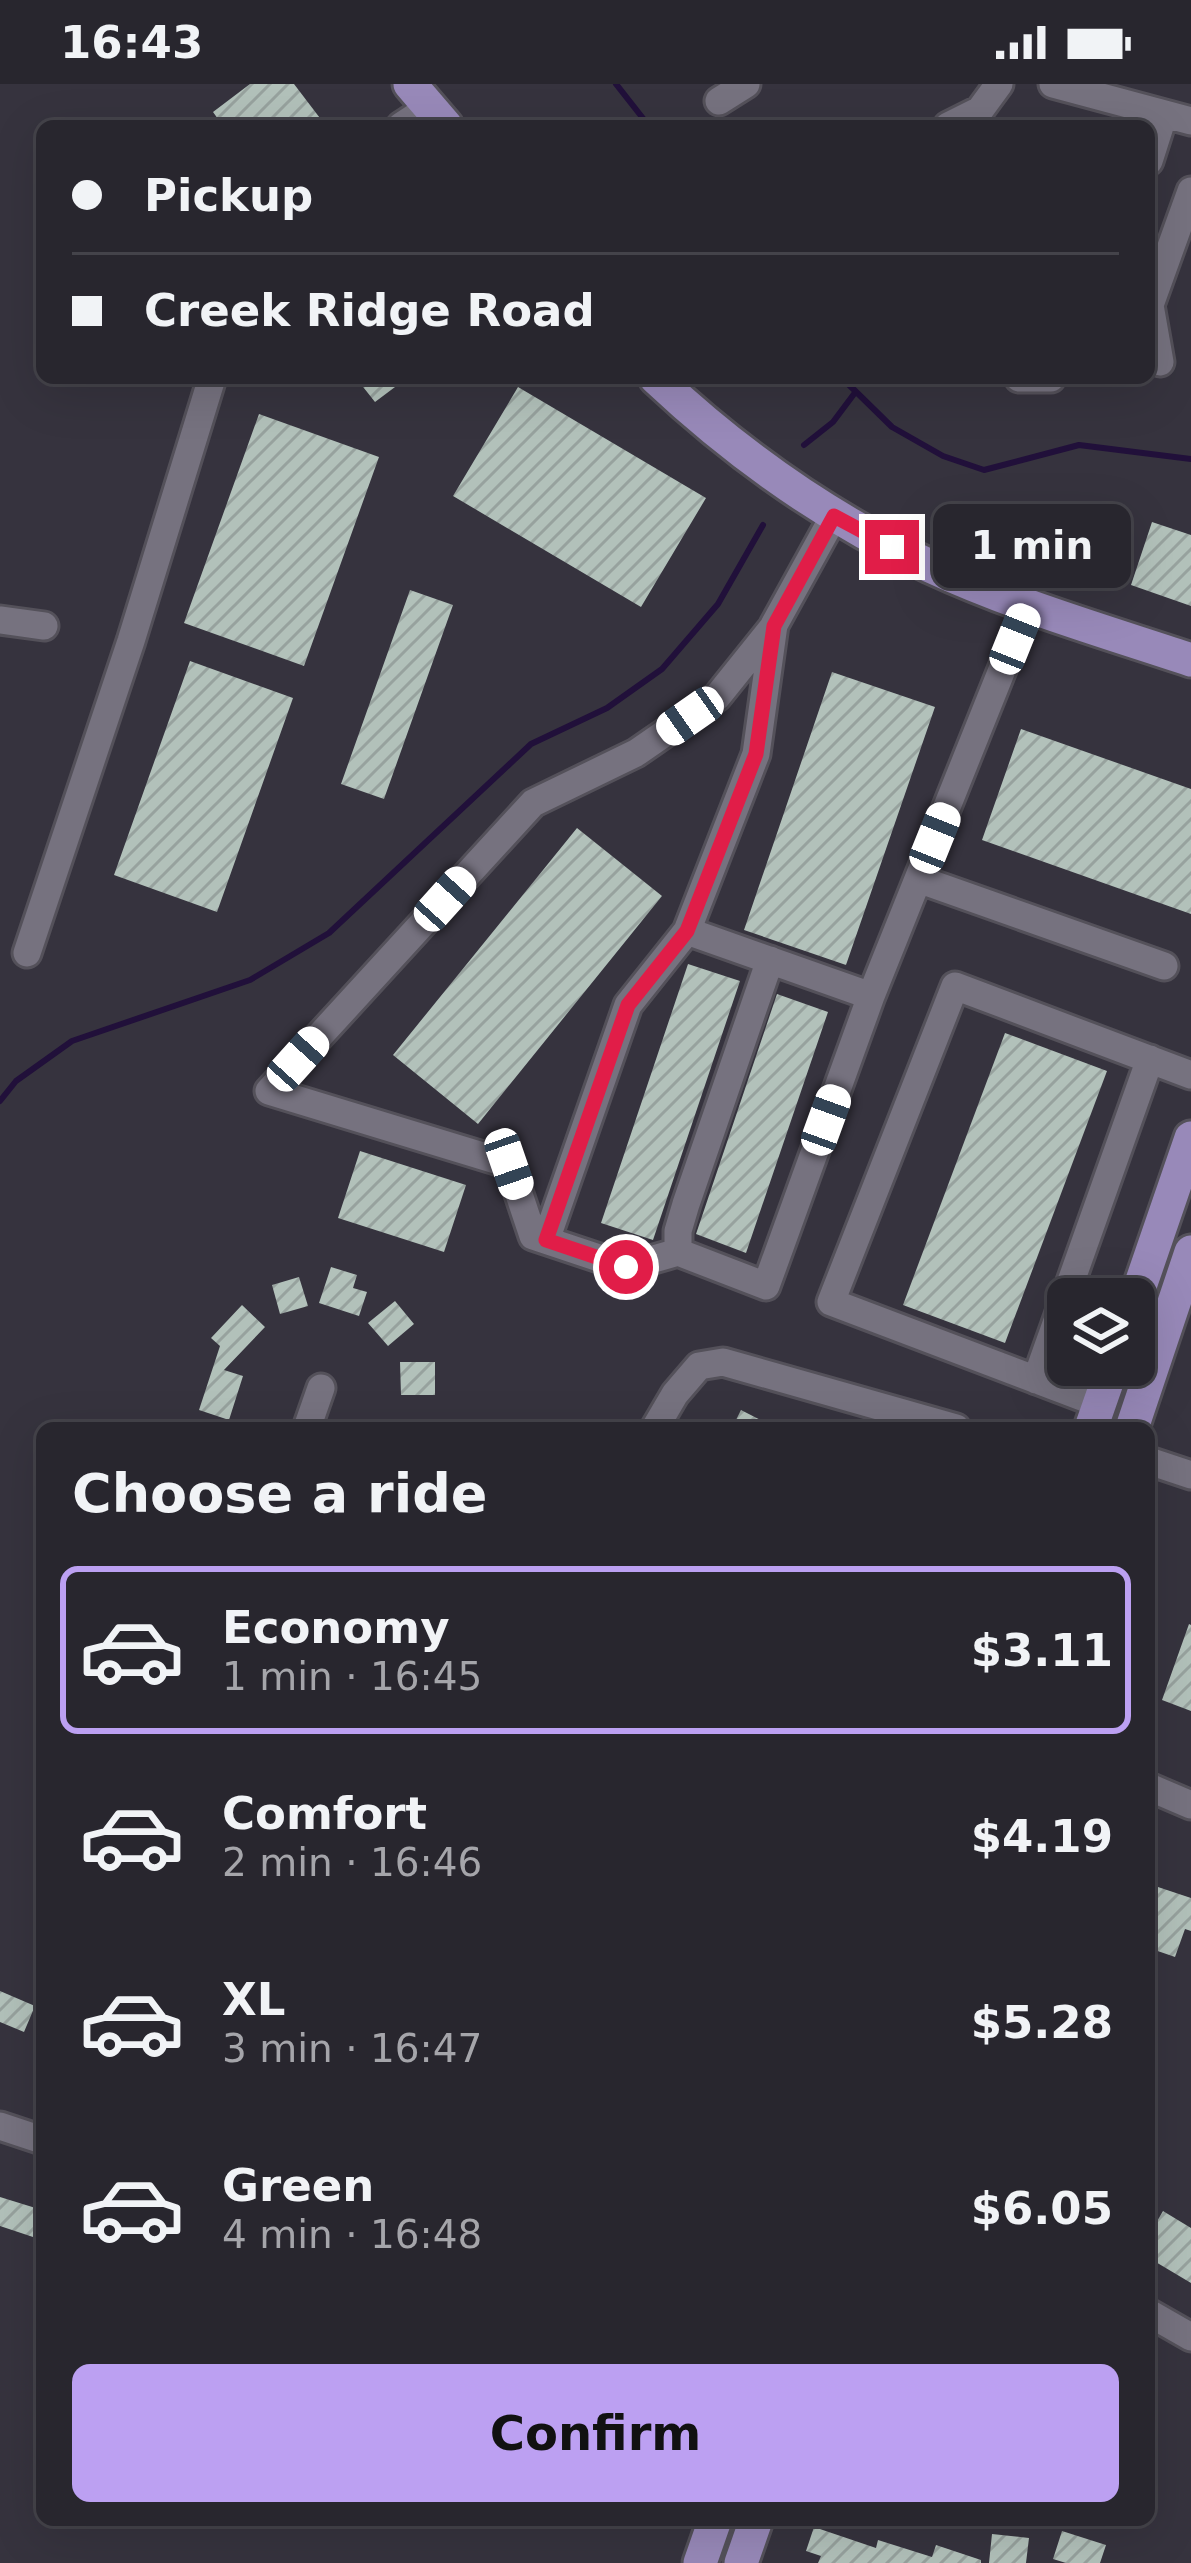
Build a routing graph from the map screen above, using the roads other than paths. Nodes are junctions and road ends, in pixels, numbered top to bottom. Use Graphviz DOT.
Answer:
graph roads {
  1 [pos="746,84"];
  2 [pos="998,84"];
  3 [pos="1053,84"];
  4 [pos="1097,90"];
  5 [pos="719,101"];
  6 [pos="1178,117"];
  7 [pos="960,120"];
  8 [pos="1155,151"];
  9 [pos="1191,191"];
  10 [pos="1155,291"];
  11 [pos="1155,334"];
  12 [pos="1160,362"];
  13 [pos="210,384"];
  14 [pos="663,384"];
  15 [pos="834,516"];
  16 [pos="1028,605"];
  17 [pos="0,620"];
  18 [pos="44,626"];
  19 [pos="774,626"];
  20 [pos="1191,660"];
  21 [pos="918,879"];
  22 [pos="687,931"];
  23 [pos="27,953"];
  24 [pos="770,960"];
  25 [pos="1164,966"];
  26 [pos="871,996"];
  27 [pos="1150,1060"];
  28 [pos="1191,1075"];
  29 [pos="1191,1138"];
  30 [pos="1181,1202"];
  31 [pos="546,1240"];
  32 [pos="678,1252"];
  33 [pos="1191,1252"];
  34 [pos="1146,1278"];
  35 [pos="1036,1380"];
  36 [pos="1106,1386"];
  37 [pos="321,1388"];
  38 [pos="1095,1416"];
  39 [pos="309,1422"];
  40 [pos="659,1422"];
  41 [pos="935,1422"];
  42 [pos="1134,1422"];
  43 [pos="1155,1463"];
  44 [pos="1191,1475"];
  45 [pos="1155,1790"];
  46 [pos="1191,1805"];
  47 [pos="0,2126"];
  48 [pos="36,2138"];
  49 [pos="1155,2316"];
  50 [pos="1191,2337"];
  51 [pos="713,2526"];
  52 [pos="754,2526"];
  53 [pos="700,2563"];
  54 [pos="741,2563"];
  1 -- 5 [label="street"];
  2 -- 7 [label="street"];
  3 -- 4 [label="street"];
  4 -- 6 [label="street"];
  6 -- 8 [label="street"];
  9 -- 10 [label="street"];
  11 -- 12 [label="street"];
  13 -- 23 [label="street"];
  14 -- 15 [label="main road"];
  15 -- 16 [label="main road"];
  15 -- 19 [label="street"];
  16 -- 20 [label="main road"];
  16 -- 21 [label="street"];
  17 -- 18 [label="street"];
  19 -- 22 [label="street"];
  19 -- 31 [label="street"];
  21 -- 25 [label="street"];
  21 -- 26 [label="street"];
  22 -- 24 [label="street"];
  22 -- 31 [label="street"];
  24 -- 26 [label="street"];
  24 -- 32 [label="street"];
  26 -- 32 [label="street"];
  27 -- 28 [label="street"];
  27 -- 35 [label="street"];
  27 -- 35 [label="street"];
  29 -- 30 [label="main road"];
  30 -- 34 [label="main road"];
  31 -- 32 [label="street"];
  33 -- 42 [label="main road"];
  35 -- 38 [label="street"];
  36 -- 38 [label="main road"];
  37 -- 39 [label="street"];
  40 -- 41 [label="street"];
  43 -- 44 [label="street"];
  45 -- 46 [label="street"];
  47 -- 48 [label="street"];
  49 -- 50 [label="street"];
  51 -- 53 [label="main road"];
  52 -- 54 [label="main road"];
}
